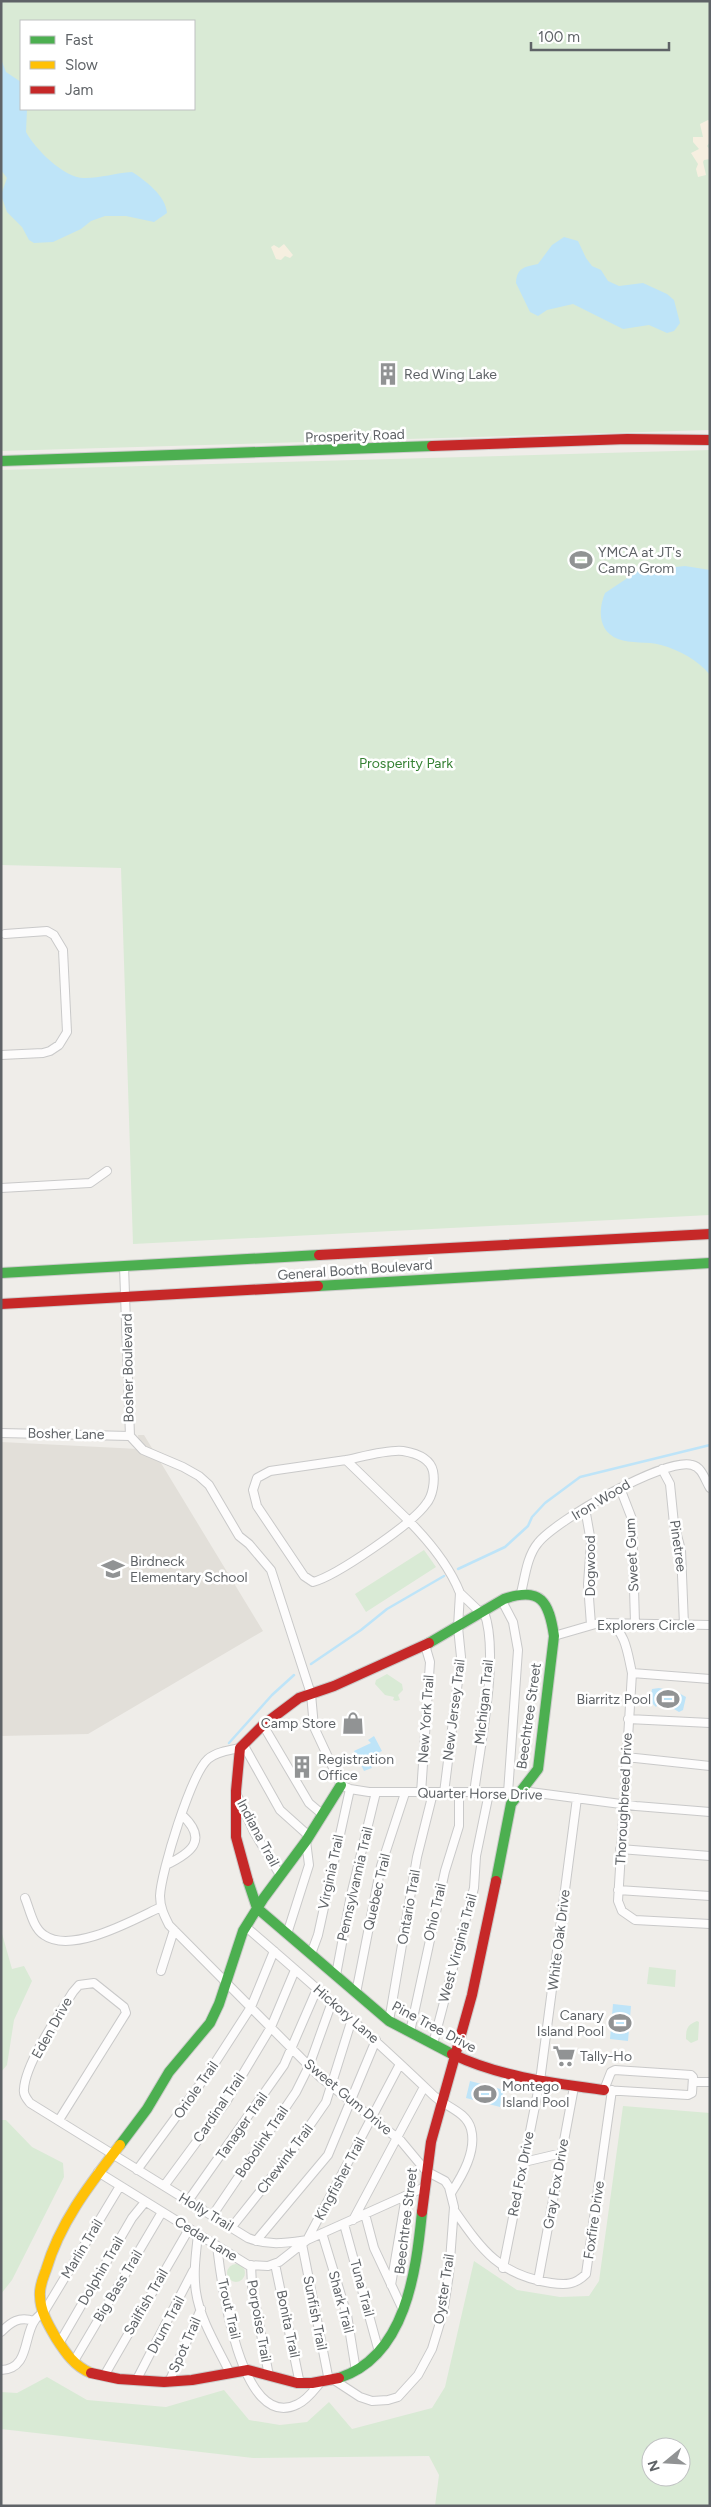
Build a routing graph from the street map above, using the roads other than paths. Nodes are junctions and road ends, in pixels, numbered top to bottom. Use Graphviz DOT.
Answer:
graph roads {
  1 [pos="710,440"];
  2 [pos="1,461"];
  3 [pos="5,934"];
  4 [pos="1,1055"];
  5 [pos="107,1172"];
  6 [pos="1,1188"];
  7 [pos="710,1234"];
  8 [pos="710,1263"];
  9 [pos="124,1266"];
  10 [pos="1,1273"];
  11 [pos="127,1298"];
  12 [pos="1,1304"];
  13 [pos="1,1433"];
  14 [pos="130,1436"];
  15 [pos="346,1460"];
  16 [pos="662,1469"];
  17 [pos="620,1488"];
  18 [pos="710,1488"];
  19 [pos="585,1508"];
  20 [pos="410,1522"];
  21 [pos="460,1593"];
  22 [pos="521,1593"];
  23 [pos="502,1600"];
  24 [pos="483,1612"];
  25 [pos="610,1623"];
  26 [pos="635,1623"];
  27 [pos="591,1625"];
  28 [pos="684,1625"];
  29 [pos="710,1625"];
  30 [pos="458,1628"];
  31 [pos="554,1636"];
  32 [pos="426,1645"];
  33 [pos="632,1673"];
  34 [pos="710,1679"];
  35 [pos="311,1694"];
  36 [pos="628,1719"];
  37 [pos="710,1723"];
  38 [pos="263,1725"];
  39 [pos="242,1746"];
  40 [pos="626,1758"];
  41 [pos="710,1766"];
  42 [pos="345,1787"];
  43 [pos="236,1791"];
  44 [pos="376,1792"];
  45 [pos="508,1792"];
  46 [pos="519,1792"];
  47 [pos="404,1793"];
  48 [pos="444,1793"];
  49 [pos="459,1793"];
  50 [pos="474,1793"];
  51 [pos="489,1793"];
  52 [pos="420,1794"];
  53 [pos="433,1794"];
  54 [pos="577,1798"];
  55 [pos="622,1804"];
  56 [pos="710,1812"];
  57 [pos="322,1814"];
  58 [pos="182,1815"];
  59 [pos="307,1838"];
  60 [pos="620,1849"];
  61 [pos="710,1856"];
  62 [pos="166,1864"];
  63 [pos="280,1875"];
  64 [pos="618,1890"];
  65 [pos="710,1896"];
  66 [pos="24,1898"];
  67 [pos="161,1907"];
  68 [pos="257,1908"];
  69 [pos="710,1924"];
  70 [pos="246,1927"];
  71 [pos="174,1930"];
  72 [pos="287,1934"];
  73 [pos="274,1952"];
  74 [pos="311,1954"];
  75 [pos="295,1970"];
  76 [pos="161,1971"];
  77 [pos="336,1975"];
  78 [pos="225,1982"];
  79 [pos="317,1989"];
  80 [pos="356,1993"];
  81 [pos="332,2002"];
  82 [pos="251,2007"];
  83 [pos="352,2019"];
  84 [pos="388,2021"];
  85 [pos="271,2027"];
  86 [pos="410,2032"];
  87 [pos="376,2040"];
  88 [pos="433,2044"];
  89 [pos="291,2048"];
  90 [pos="455,2055"];
  91 [pos="400,2064"];
  92 [pos="309,2066"];
  93 [pos="540,2081"];
  94 [pos="693,2082"];
  95 [pos="710,2082"];
  96 [pos="330,2085"];
  97 [pos="424,2087"];
  98 [pos="574,2087"];
  99 [pos="608,2090"];
  100 [pos="351,2101"];
  101 [pos="442,2104"];
  102 [pos="373,2118"];
  103 [pos="59,2120"];
  104 [pos="397,2137"];
  105 [pos="562,2153"];
  106 [pos="112,2155"];
  107 [pos="524,2162"];
  108 [pos="137,2170"];
  109 [pos="426,2171"];
  110 [pos="98,2172"];
  111 [pos="120,2186"];
  112 [pos="164,2186"];
  113 [pos="425,2187"];
  114 [pos="452,2193"];
  115 [pos="406,2196"];
  116 [pos="188,2201"];
  117 [pos="146,2202"];
  118 [pos="454,2210"];
  119 [pos="162,2212"];
  120 [pos="365,2214"];
  121 [pos="212,2216"];
  122 [pos="353,2220"];
  123 [pos="344,2224"];
  124 [pos="189,2228"];
  125 [pos="231,2228"];
  126 [pos="322,2233"];
  127 [pos="198,2234"];
  128 [pos="256,2241"];
  129 [pos="305,2242"];
  130 [pos="217,2246"];
  131 [pos="275,2264"];
  132 [pos="251,2265"];
  133 [pos="503,2268"];
  134 [pos="194,2270"];
  135 [pos="538,2281"];
  136 [pos="391,2286"];
  137 [pos="201,2309"];
  138 [pos="403,2310"];
  139 [pos="44,2312"];
  140 [pos="34,2321"];
  141 [pos="1,2332"];
  142 [pos="60,2342"];
  143 [pos="379,2352"];
  144 [pos="74,2361"];
  145 [pos="1,2370"];
  146 [pos="244,2370"];
  147 [pos="356,2371"];
  148 [pos="230,2373"];
  149 [pos="104,2376"];
  150 [pos="269,2376"];
  151 [pos="137,2379"];
  152 [pos="169,2382"];
  153 [pos="328,2382"];
  154 [pos="300,2384"];
  1 -- 2 [label="main road, Prosperity Road"];
  3 -- 4 [label="street"];
  5 -- 6 [label="street"];
  7 -- 9 [label="main road, General Booth Boulevard"];
  8 -- 11 [label="main road, General Booth Boulevard"];
  9 -- 10 [label="main road, General Booth Boulevard"];
  9 -- 11 [label="street, Bosher Boulevard"];
  11 -- 12 [label="main road, General Booth Boulevard"];
  11 -- 14 [label="street, Bosher Boulevard"];
  13 -- 14 [label="street, Bosher Lane"];
  14 -- 35 [label="street, Bosher Boulevard"];
  15 -- 20 [label="street"];
  15 -- 20 [label="street"];
  15 -- 20 [label="street"];
  16 -- 17 [label="street, Iron Wood"];
  16 -- 18 [label="street, Iron Wood"];
  16 -- 28 [label="street, Pinetree"];
  17 -- 19 [label="street, Iron Wood"];
  17 -- 26 [label="street, Sweet Gum"];
  19 -- 22 [label="street, Iron Wood"];
  19 -- 27 [label="street, Dogwood"];
  20 -- 21 [label="street"];
  21 -- 24 [label="street"];
  21 -- 30 [label="street, New Jersey Trail"];
  22 -- 23 [label="main road"];
  22 -- 31 [label="main road, Beechtree Street"];
  23 -- 24 [label="main road"];
  23 -- 45 [label="street"];
  24 -- 30 [label="main road"];
  24 -- 50 [label="street, Michigan Trail"];
  25 -- 26 [label="street, Explorers Circle"];
  25 -- 27 [label="street, Explorers Circle"];
  25 -- 33 [label="street"];
  26 -- 28 [label="street, Explorers Circle"];
  27 -- 31 [label="street, Explorers Circle"];
  28 -- 29 [label="street, Explorers Circle"];
  30 -- 32 [label="main road"];
  30 -- 48 [label="street, New Jersey Trail"];
  31 -- 46 [label="main road, Beechtree Street"];
  32 -- 35 [label="main road"];
  32 -- 52 [label="street, New York Trail"];
  33 -- 34 [label="street"];
  33 -- 36 [label="street, Thoroughbreed Drive"];
  35 -- 38 [label="main road"];
  35 -- 42 [label="street"];
  36 -- 37 [label="street"];
  36 -- 40 [label="street, Thoroughbreed Drive"];
  38 -- 39 [label="main road"];
  38 -- 57 [label="street"];
  39 -- 43 [label="main road"];
  39 -- 58 [label="street"];
  39 -- 59 [label="street"];
  40 -- 41 [label="street"];
  40 -- 55 [label="street, Thoroughbreed Drive"];
  42 -- 44 [label="street, Quarter Horse Drive"];
  42 -- 57 [label="main road, Beechtree Street"];
  42 -- 74 [label="street, Virginia Trail"];
  43 -- 63 [label="street, Indiana Trail"];
  43 -- 68 [label="main road"];
  44 -- 47 [label="street, Quarter Horse Drive"];
  44 -- 77 [label="street, Pennsylvannia Trail"];
  45 -- 46 [label="street, Quarter Horse Drive"];
  45 -- 51 [label="street, Quarter Horse Drive"];
  46 -- 54 [label="street, Quarter Horse Drive"];
  46 -- 90 [label="main road, Beechtree Street"];
  47 -- 52 [label="street, Quarter Horse Drive"];
  47 -- 80 [label="street, Quebec Trail"];
  48 -- 49 [label="street, Quarter Horse Drive"];
  48 -- 53 [label="street, Quarter Horse Drive"];
  49 -- 50 [label="street, Quarter Horse Drive"];
  49 -- 86 [label="street, Ohio Trail"];
  50 -- 51 [label="street, Quarter Horse Drive"];
  51 -- 88 [label="street, West Virginia Trail"];
  52 -- 53 [label="street, Quarter Horse Drive"];
  53 -- 84 [label="street, Ontario Trail"];
  54 -- 55 [label="street, Quarter Horse Drive"];
  54 -- 93 [label="street, White Oak Drive"];
  55 -- 56 [label="street, Quarter Horse Drive"];
  55 -- 60 [label="street, Thoroughbreed Drive"];
  57 -- 59 [label="main road, Beechtree Street"];
  58 -- 62 [label="street"];
  58 -- 62 [label="street"];
  59 -- 63 [label="main road, Beechtree Street"];
  59 -- 72 [label="street"];
  60 -- 61 [label="street"];
  60 -- 64 [label="street, Thoroughbreed Drive"];
  62 -- 67 [label="street"];
  63 -- 68 [label="main road, Beechtree Street"];
  64 -- 65 [label="street"];
  64 -- 69 [label="street, Thoroughbreed Drive"];
  66 -- 67 [label="street"];
  67 -- 71 [label="street, Sweet Gum Drive"];
  68 -- 70 [label="main road, Beechtree Street"];
  68 -- 72 [label="main road, Pine Tree Drive"];
  70 -- 73 [label="street, Hickory Lane"];
  70 -- 78 [label="main road, Beechtree Street"];
  71 -- 76 [label="street"];
  71 -- 78 [label="street, Sweet Gum Drive"];
  72 -- 74 [label="main road, Pine Tree Drive"];
  73 -- 75 [label="street, Hickory Lane"];
  73 -- 82 [label="street, Oriole Trail"];
  74 -- 77 [label="main road, Pine Tree Drive"];
  75 -- 79 [label="street, Hickory Lane"];
  75 -- 85 [label="street"];
  77 -- 80 [label="main road, Pine Tree Drive"];
  78 -- 82 [label="street, Sweet Gum Drive"];
  78 -- 106 [label="main road, Beechtree Street"];
  79 -- 81 [label="street, Hickory Lane"];
  79 -- 89 [label="street, Tanager Trail"];
  80 -- 84 [label="main road, Pine Tree Drive"];
  81 -- 83 [label="street, Hickory Lane"];
  81 -- 92 [label="street, Bobolink Trail"];
  82 -- 85 [label="street, Sweet Gum Drive"];
  82 -- 108 [label="street, Oriole Trail"];
  83 -- 87 [label="street, Hickory Lane"];
  83 -- 96 [label="street, Chewink Trail"];
  84 -- 86 [label="main road, Pine Tree Drive"];
  85 -- 89 [label="street, Sweet Gum Drive"];
  85 -- 112 [label="street, Cardinal Trail"];
  86 -- 88 [label="main road, Pine Tree Drive"];
  87 -- 91 [label="street, Hickory Lane"];
  87 -- 100 [label="street"];
  88 -- 90 [label="main road, Pine Tree Drive"];
  89 -- 92 [label="street, Sweet Gum Drive"];
  89 -- 116 [label="street, Tanager Trail"];
  90 -- 93 [label="main road, Pine Tree Drive"];
  90 -- 101 [label="main road, Beechtree Street"];
  91 -- 97 [label="street, Hickory Lane"];
  91 -- 102 [label="street, Kingfisher Trail"];
  92 -- 96 [label="street, Sweet Gum Drive"];
  92 -- 121 [label="street, Bobolink Trail"];
  93 -- 98 [label="main road, Pine Tree Drive"];
  93 -- 107 [label="street, Red Fox Drive"];
  94 -- 95 [label="street"];
  94 -- 99 [label="street"];
  94 -- 99 [label="street"];
  96 -- 100 [label="street, Sweet Gum Drive"];
  96 -- 125 [label="street, Chewink Trail"];
  97 -- 101 [label="street, Hickory Lane"];
  97 -- 104 [label="street"];
  98 -- 99 [label="main road, Pine Tree Drive"];
  98 -- 105 [label="street, Gray Fox Drive"];
  99 -- 135 [label="street, Foxfire Drive"];
  100 -- 102 [label="street, Sweet Gum Drive"];
  100 -- 128 [label="street"];
  101 -- 109 [label="main road, Beechtree Street"];
  101 -- 114 [label="street, Hickory Lane"];
  102 -- 104 [label="street, Sweet Gum Drive"];
  102 -- 129 [label="street, Kingfisher Trail"];
  103 -- 103 [label="street, Eden Drive"];
  103 -- 106 [label="street, Eden Drive"];
  104 -- 109 [label="street, Sweet Gum Drive"];
  104 -- 122 [label="street"];
  105 -- 107 [label="street"];
  105 -- 135 [label="street, Gray Fox Drive"];
  106 -- 108 [label="street, Holly Trail"];
  106 -- 110 [label="main road, Beechtree Street"];
  107 -- 133 [label="street, Red Fox Drive"];
  108 -- 112 [label="street, Holly Trail"];
  109 -- 113 [label="main road, Beechtree Street"];
  109 -- 114 [label="street"];
  110 -- 111 [label="street, Cedar Lane"];
  110 -- 139 [label="main road, Beechtree Street"];
  111 -- 117 [label="street, Cedar Lane"];
  111 -- 139 [label="street, Marlin Trail"];
  112 -- 116 [label="street, Holly Trail"];
  113 -- 115 [label="street"];
  113 -- 138 [label="main road, Beechtree Street"];
  114 -- 118 [label="street, Oyster Trail"];
  115 -- 120 [label="street"];
  115 -- 136 [label="street"];
  116 -- 121 [label="street, Holly Trail"];
  117 -- 119 [label="street, Cedar Lane"];
  117 -- 142 [label="street, Dolphin Trail"];
  118 -- 133 [label="street, Foxfire Drive"];
  118 -- 153 [label="street, Oyster Trail"];
  119 -- 124 [label="street, Cedar Lane"];
  119 -- 144 [label="street, Big Bass Trail"];
  120 -- 122 [label="street"];
  120 -- 136 [label="street"];
  121 -- 125 [label="street, Holly Trail"];
  122 -- 123 [label="street"];
  123 -- 126 [label="street"];
  123 -- 143 [label="street, Tuna Trail"];
  124 -- 127 [label="street, Cedar Lane"];
  124 -- 149 [label="street, Sailfish Trail"];
  125 -- 128 [label="street, Holly Trail"];
  126 -- 129 [label="street"];
  126 -- 147 [label="street, Shark Trail"];
  127 -- 130 [label="street, Cedar Lane"];
  127 -- 134 [label="street"];
  128 -- 129 [label="street, Holly Trail"];
  129 -- 131 [label="street"];
  129 -- 153 [label="street, Sunfish Trail"];
  130 -- 132 [label="street, Cedar Lane"];
  130 -- 146 [label="street, Trout Trail"];
  131 -- 132 [label="street, Cedar Lane"];
  131 -- 154 [label="street, Bonita Trail"];
  132 -- 150 [label="street, Porpoise Trail"];
  133 -- 135 [label="street, Foxfire Drive"];
  134 -- 137 [label="street"];
  134 -- 151 [label="street, Drum Trail"];
  136 -- 138 [label="street"];
  137 -- 148 [label="street"];
  137 -- 152 [label="street, Spot Trail"];
  138 -- 143 [label="main road, Beechtree Street"];
  139 -- 140 [label="street, Marlin Trail"];
  139 -- 142 [label="main road, Beechtree Street"];
  140 -- 141 [label="street"];
  140 -- 145 [label="street"];
  142 -- 144 [label="main road, Beechtree Street"];
  143 -- 147 [label="main road, Beechtree Street"];
  144 -- 149 [label="main road, Beechtree Street"];
  146 -- 148 [label="main road, Beechtree Street"];
  146 -- 150 [label="main road, Beechtree Street"];
  146 -- 153 [label="street"];
  147 -- 153 [label="main road, Beechtree Street"];
  148 -- 152 [label="main road, Beechtree Street"];
  149 -- 151 [label="main road, Beechtree Street"];
  150 -- 154 [label="main road, Beechtree Street"];
  151 -- 152 [label="main road, Beechtree Street"];
  153 -- 154 [label="main road, Beechtree Street"];
}
